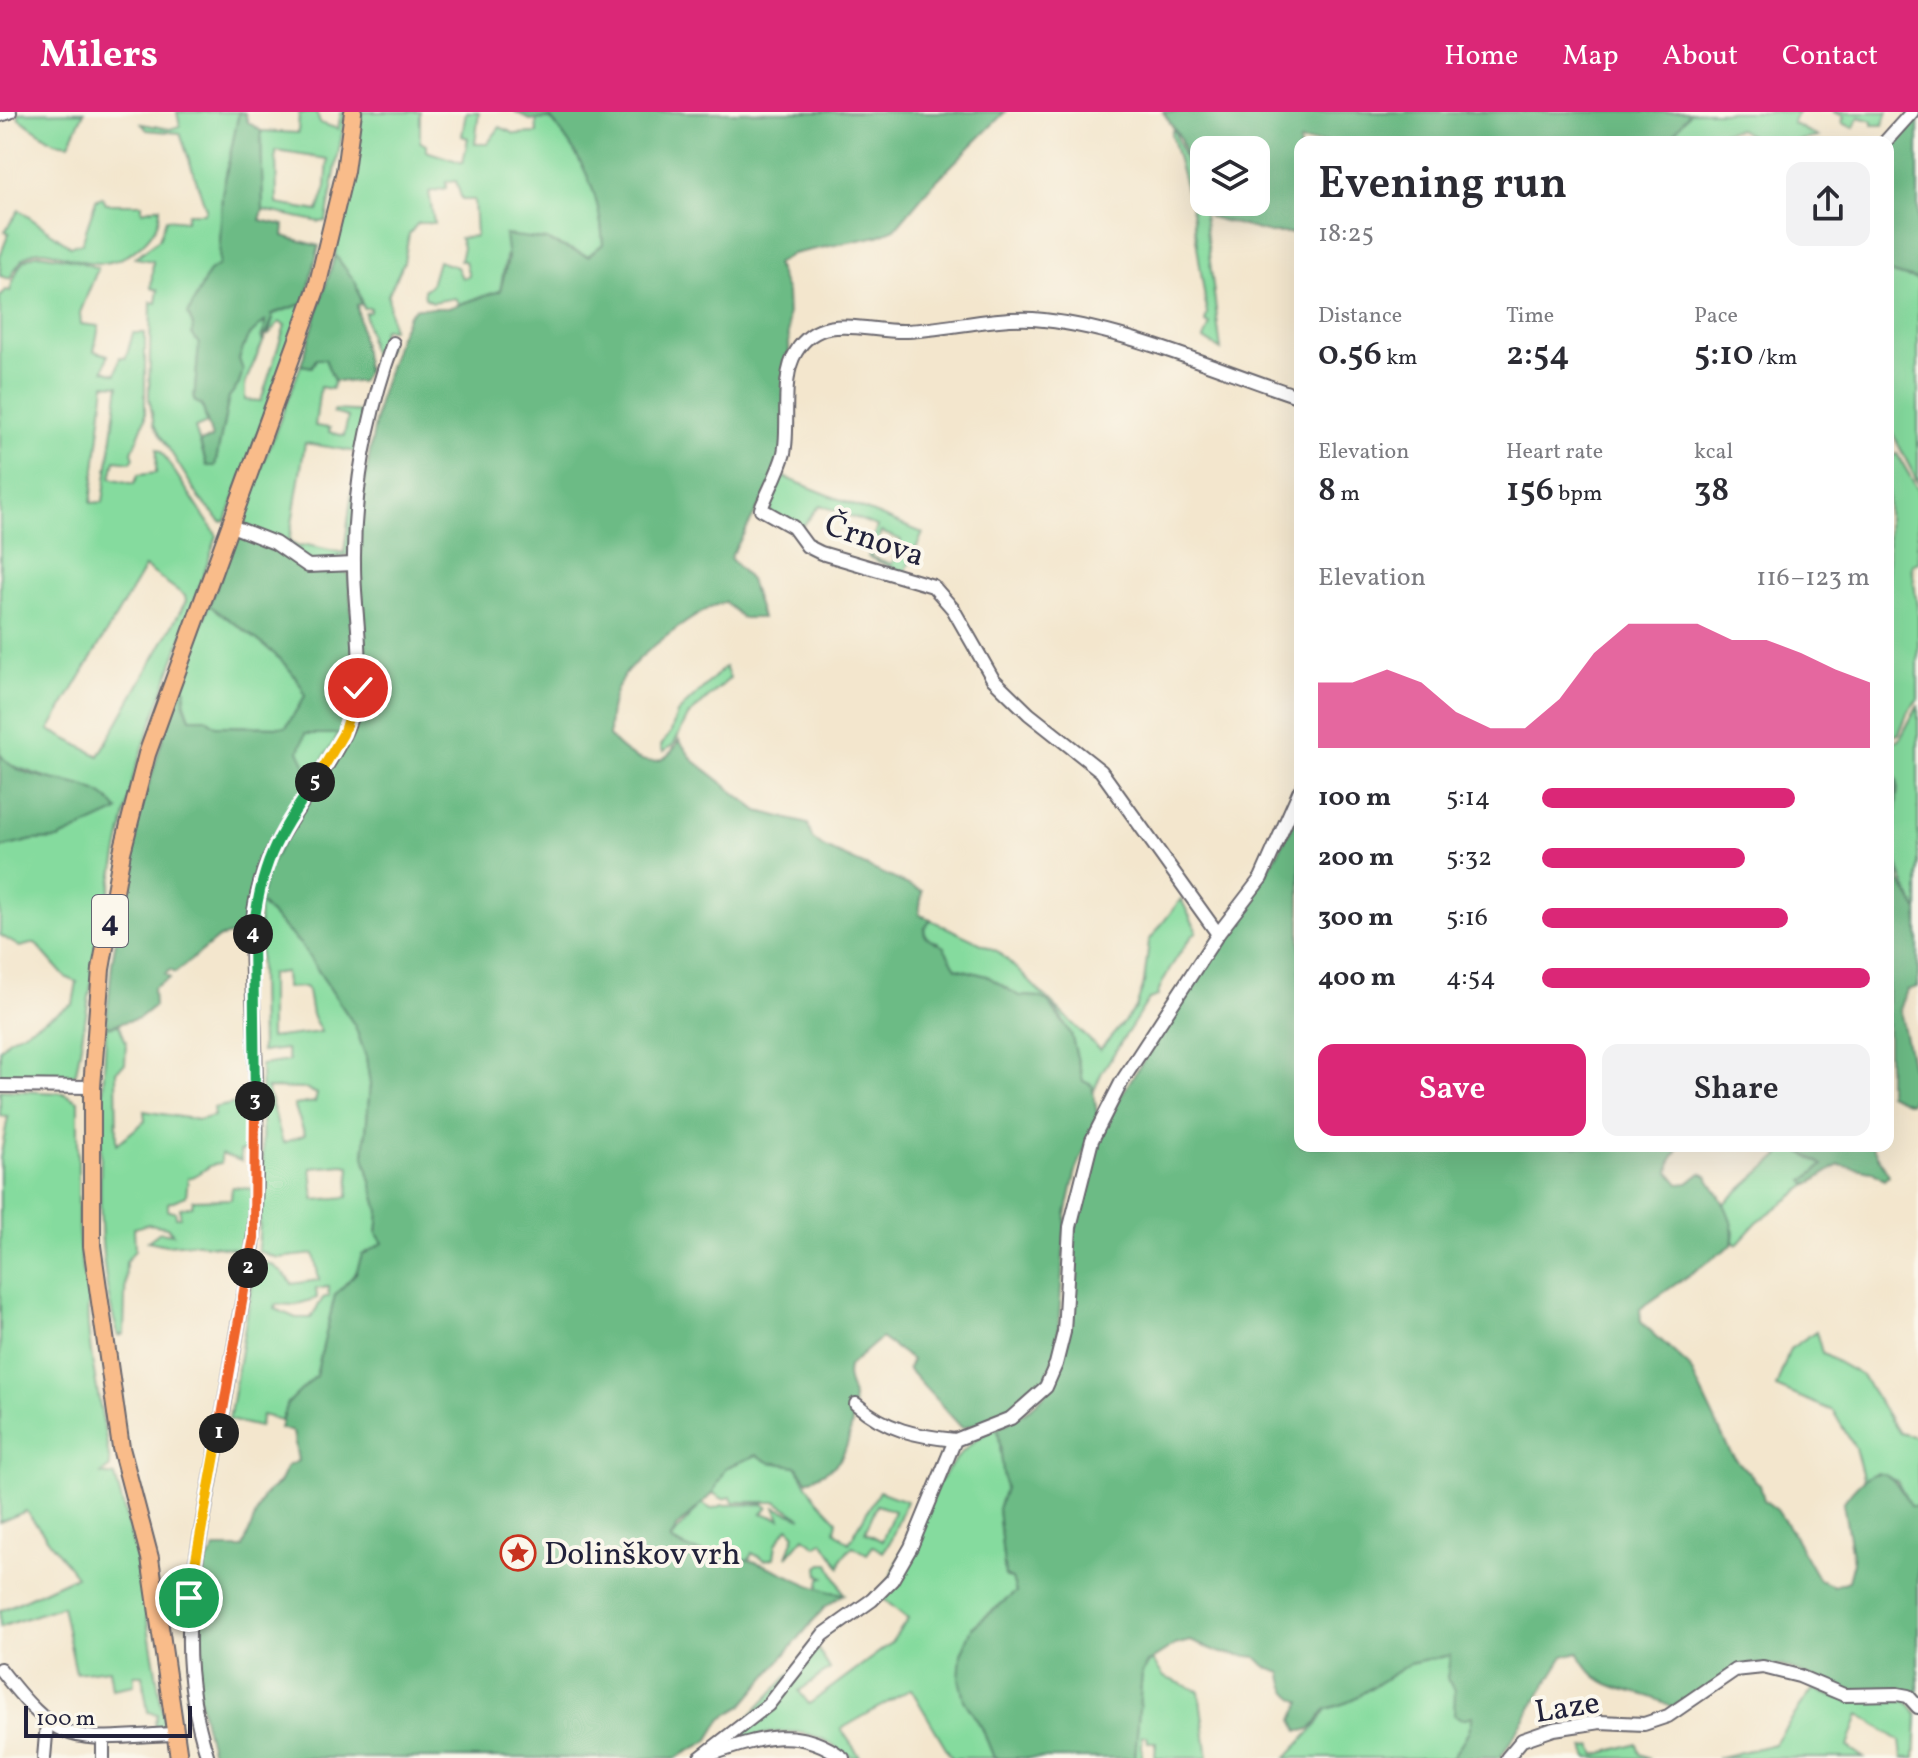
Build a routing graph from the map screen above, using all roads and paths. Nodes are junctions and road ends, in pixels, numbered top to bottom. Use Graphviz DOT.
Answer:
graph roads {
  1 [pos="10,112"];
  2 [pos="353,112"];
  3 [pos="1912,112"];
  4 [pos="0,115"];
  5 [pos="1890,136"];
  6 [pos="393,343"];
  7 [pos="1294,395"];
  8 [pos="229,525"];
  9 [pos="354,564"];
  10 [pos="1294,804"];
  11 [pos="1218,934"];
  12 [pos="0,1086"];
  13 [pos="92,1087"];
  14 [pos="856,1404"];
  15 [pos="955,1440"];
  16 [pos="0,1669"];
  17 [pos="1918,1707"];
  18 [pos="47,1723"];
  19 [pos="176,1734"];
  20 [pos="103,1740"];
  21 [pos="44,1758"];
  22 [pos="103,1758"];
  23 [pos="179,1758"];
  24 [pos="208,1758"];
  25 [pos="700,1758"];
  26 [pos="843,1758"];
  27 [pos="1507,1758"];
  1 -- 4 [label="street"];
  2 -- 8 [label="main road, 4"];
  3 -- 5 [label="street"];
  6 -- 9 [label="street"];
  7 -- 11 [label="street, Črnova"];
  8 -- 9 [label="street"];
  8 -- 13 [label="main road, 4"];
  9 -- 24 [label="street"];
  10 -- 11 [label="street"];
  11 -- 15 [label="street"];
  12 -- 13 [label="street"];
  13 -- 19 [label="main road, 4"];
  14 -- 15 [label="street"];
  15 -- 25 [label="street"];
  16 -- 18 [label="street"];
  17 -- 27 [label="street, Laze"];
  18 -- 20 [label="street"];
  18 -- 21 [label="street"];
  19 -- 20 [label="street"];
  19 -- 23 [label="main road, 4"];
  20 -- 22 [label="street"];
  25 -- 26 [label="street"];
}
